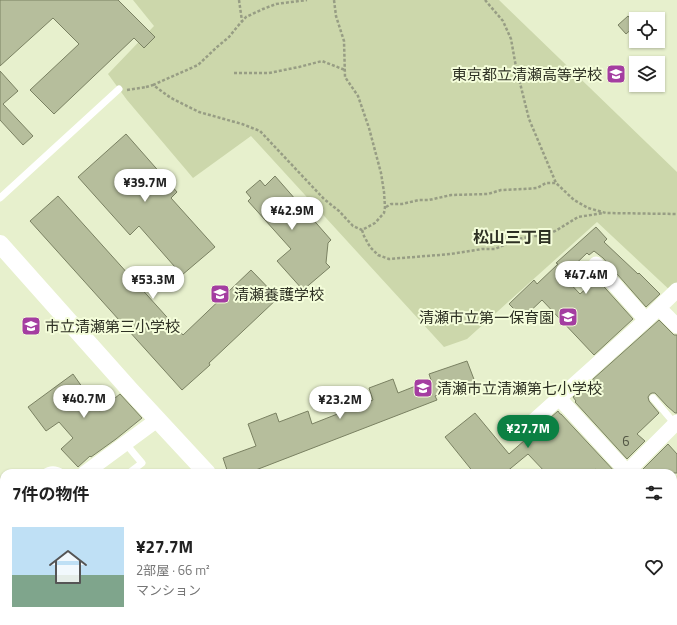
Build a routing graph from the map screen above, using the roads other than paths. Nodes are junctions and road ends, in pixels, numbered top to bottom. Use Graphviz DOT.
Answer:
graph roads {
  1 [pos="119,89"];
  2 [pos="0,198"];
  3 [pos="0,244"];
  4 [pos="596,264"];
  5 [pos="677,290"];
  6 [pos="659,308"];
  7 [pos="646,320"];
  8 [pos="677,326"];
  9 [pos="559,398"];
  10 [pos="653,398"];
  11 [pos="157,420"];
  12 [pos="676,423"];
  13 [pos="519,434"];
  14 [pos="126,444"];
  15 [pos="91,469"];
  16 [pos="134,469"];
  17 [pos="203,469"];
  18 [pos="623,469"];
  19 [pos="631,469"];
  1 -- 2 [label="lane"];
  3 -- 11 [label="street"];
  4 -- 7 [label="street"];
  5 -- 6 [label="street"];
  6 -- 7 [label="street"];
  6 -- 8 [label="street"];
  7 -- 9 [label="street"];
  9 -- 13 [label="street"];
  9 -- 18 [label="street"];
  10 -- 12 [label="lane"];
  11 -- 14 [label="street"];
  11 -- 17 [label="street"];
  12 -- 19 [label="street"];
  14 -- 15 [label="street"];
  14 -- 16 [label="lane"];
}
